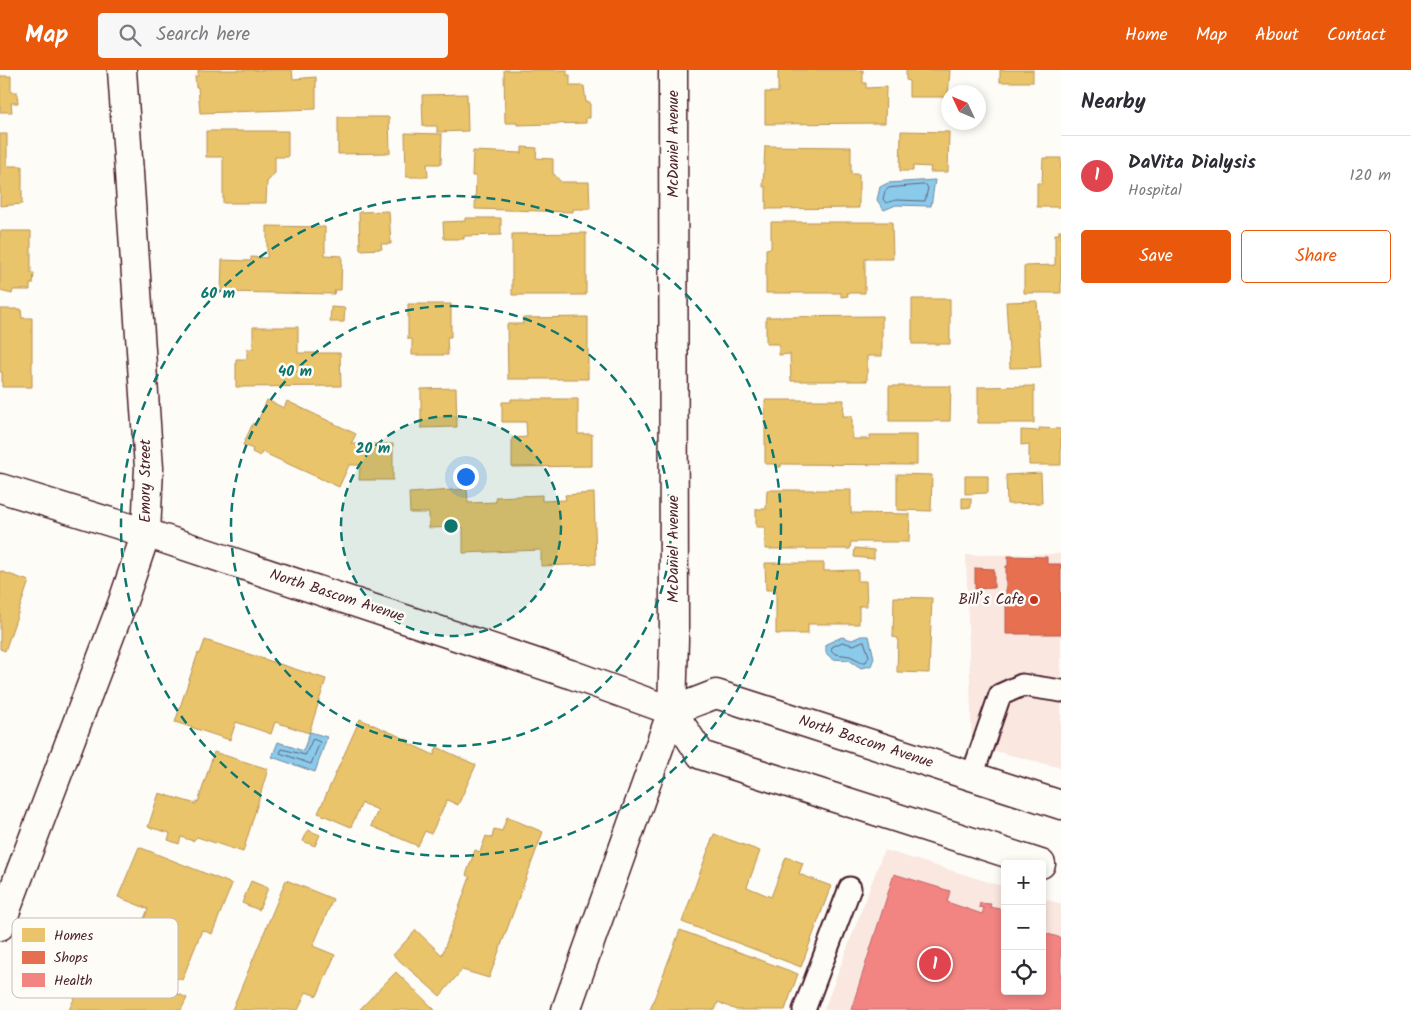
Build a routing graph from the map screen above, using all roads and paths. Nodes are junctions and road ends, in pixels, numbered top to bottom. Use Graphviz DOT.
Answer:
graph roads {
  1 [pos="122,70"];
  2 [pos="674,70"];
  3 [pos="0,488"];
  4 [pos="146,533"];
  5 [pos="1061,692"];
  6 [pos="672,711"];
  7 [pos="972,776"];
  8 [pos="1061,805"];
  9 [pos="1029,860"];
  10 [pos="1046,865"];
  11 [pos="1061,870"];
  12 [pos="850,888"];
  13 [pos="0,926"];
  14 [pos="566,1010"];
  15 [pos="804,1010"];
  1 -- 4 [label="street, Emory Street"];
  2 -- 6 [label="street, McDaniel Avenue"];
  3 -- 4 [label="street, North Bascom Avenue"];
  4 -- 6 [label="street, North Bascom Avenue"];
  4 -- 13 [label="street, Emory Street"];
  5 -- 7 [label="lane"];
  6 -- 7 [label="street, North Bascom Avenue"];
  6 -- 9 [label="street"];
  6 -- 14 [label="street, McDaniel Avenue"];
  7 -- 8 [label="street, North Bascom Avenue"];
  10 -- 11 [label="street"];
  12 -- 15 [label="lane"];
}
